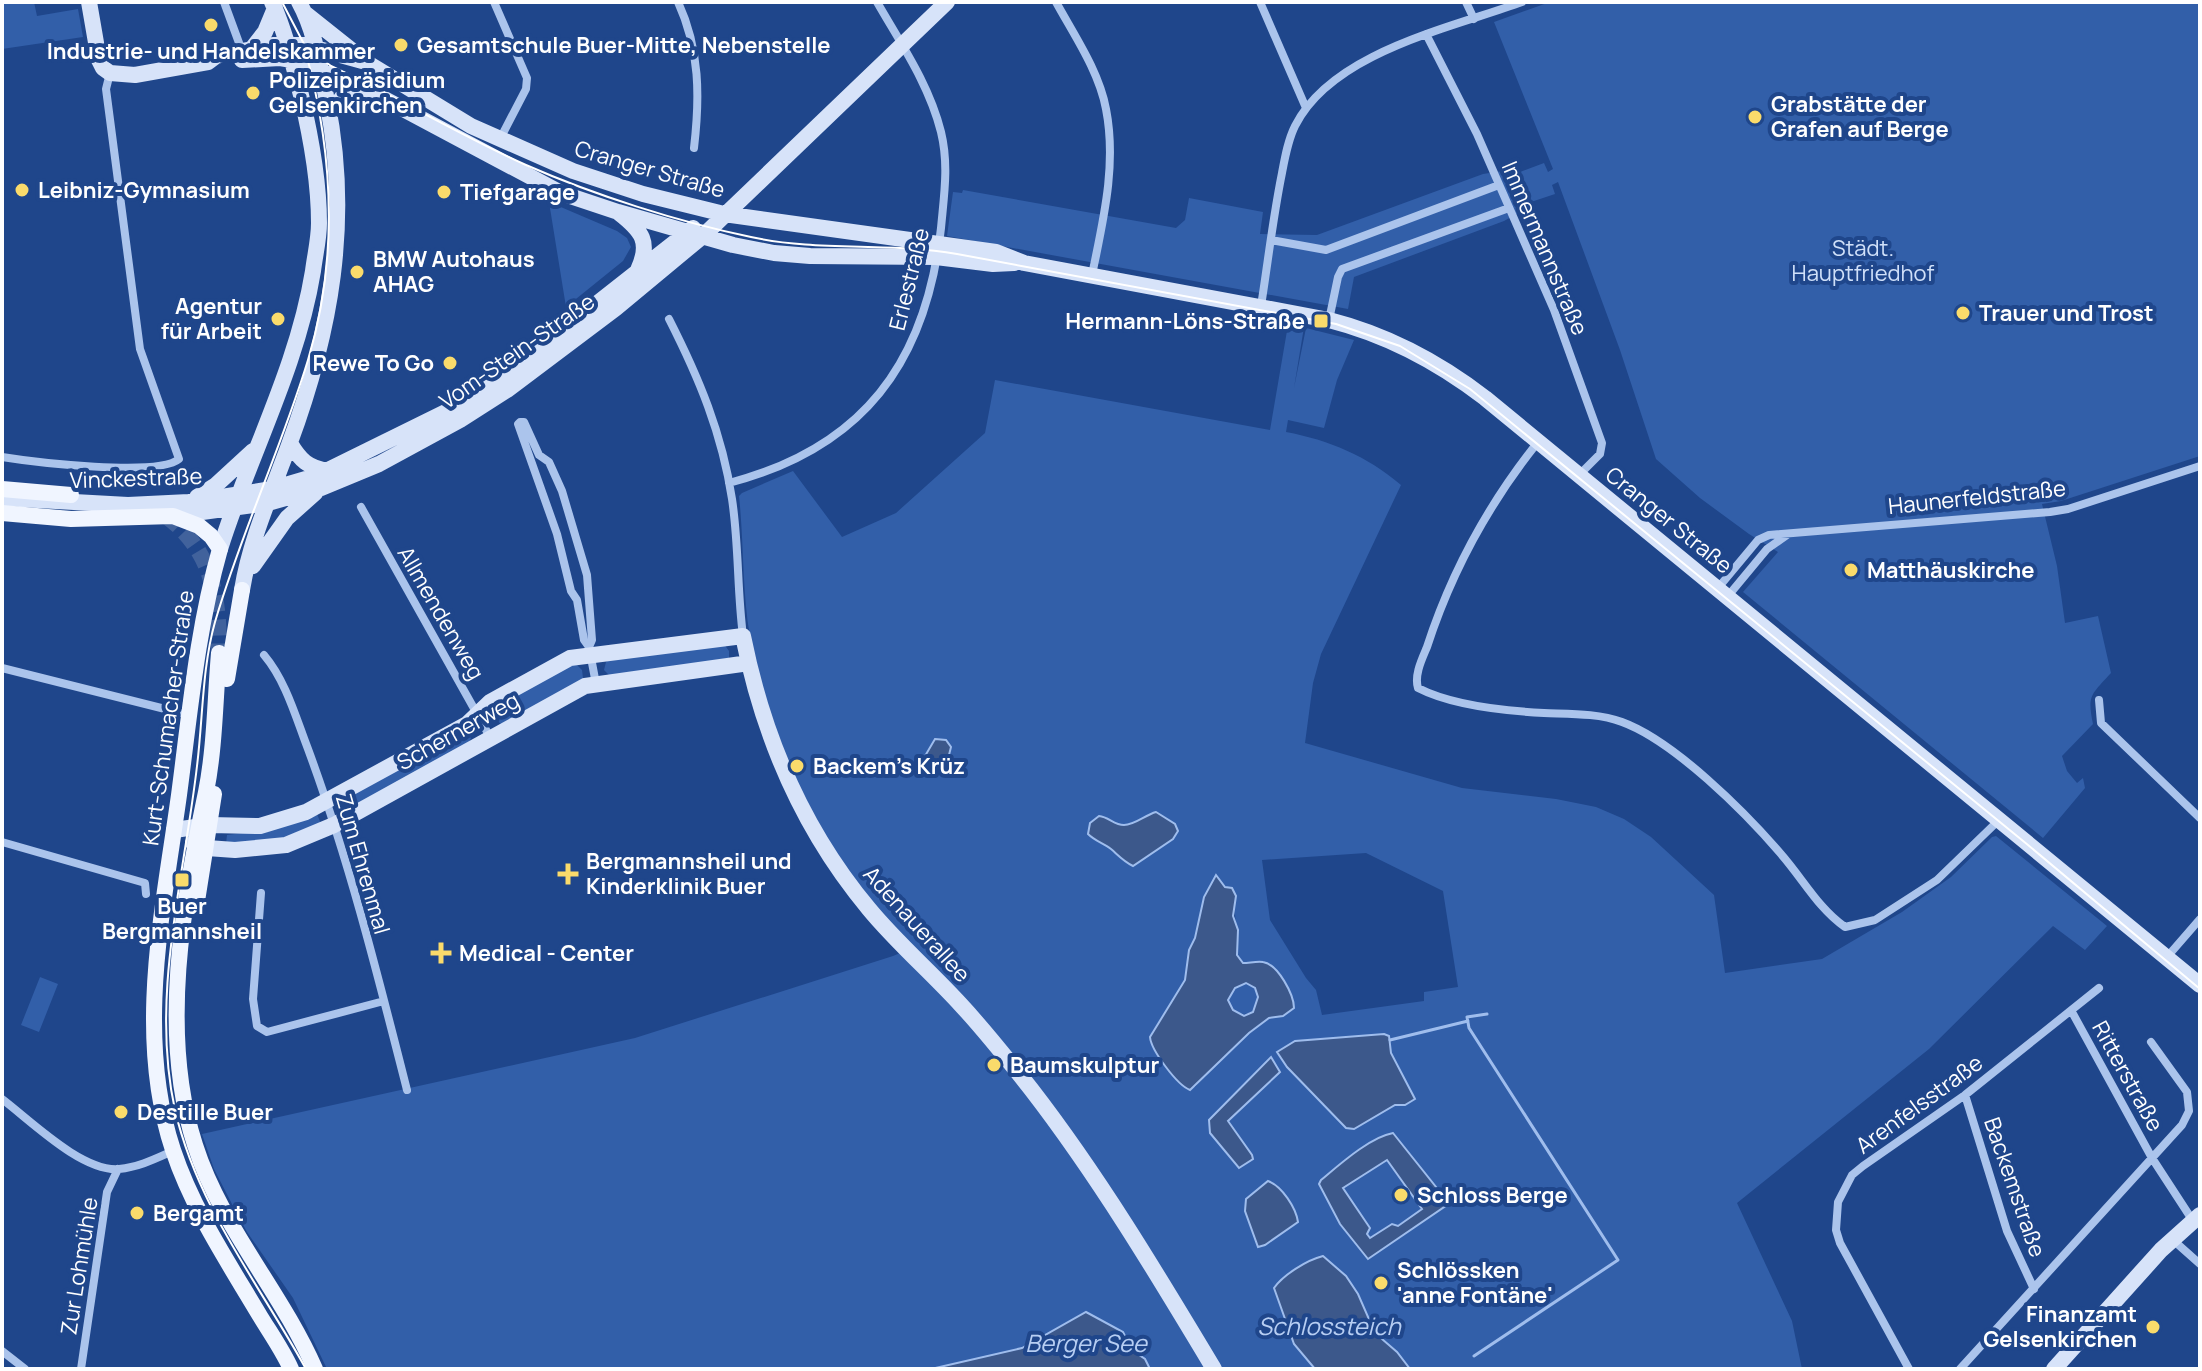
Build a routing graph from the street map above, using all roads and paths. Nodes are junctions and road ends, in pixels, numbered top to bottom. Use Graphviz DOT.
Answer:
graph roads {
  1 [pos="89,2"];
  2 [pos="224,2"];
  3 [pos="494,2"];
  4 [pos="678,2"];
  5 [pos="877,2"];
  6 [pos="947,2"];
  7 [pos="1056,2"];
  8 [pos="1260,2"];
  9 [pos="1466,2"];
  10 [pos="1522,2"];
  11 [pos="273,5"];
  12 [pos="302,7"];
  13 [pos="1474,19"];
  14 [pos="1426,34"];
  15 [pos="902,44"];
  16 [pos="317,49"];
  17 [pos="245,53"];
  18 [pos="290,53"];
  19 [pos="366,62"];
  20 [pos="321,72"];
  21 [pos="110,73"];
  22 [pos="360,86"];
  23 [pos="1306,108"];
  24 [pos="330,115"];
  25 [pos="500,139"];
  26 [pos="694,148"];
  27 [pos="1499,185"];
  28 [pos="1509,208"];
  29 [pos="618,212"];
  30 [pos="724,214"];
  31 [pos="696,233"];
  32 [pos="1271,240"];
  33 [pos="938,250"];
  34 [pos="638,271"];
  35 [pos="1092,276"];
  36 [pos="1261,306"];
  37 [pos="669,319"];
  38 [pos="1329,320"];
  39 [pos="1538,442"];
  40 [pos="290,443"];
  41 [pos="259,444"];
  42 [pos="2,457"];
  43 [pos="549,462"];
  44 [pos="2200,466"];
  45 [pos="535,467"];
  46 [pos="329,471"];
  47 [pos="1579,475"];
  48 [pos="729,483"];
  49 [pos="321,488"];
  50 [pos="2,489"];
  51 [pos="71,495"];
  52 [pos="270,496"];
  53 [pos="2,498"];
  54 [pos="238,500"];
  55 [pos="189,502"];
  56 [pos="361,507"];
  57 [pos="2,513"];
  58 [pos="173,516"];
  59 [pos="574,529"];
  60 [pos="557,534"];
  61 [pos="220,549"];
  62 [pos="242,590"];
  63 [pos="1723,592"];
  64 [pos="588,598"];
  65 [pos="577,600"];
  66 [pos="743,636"];
  67 [pos="590,651"];
  68 [pos="219,653"];
  69 [pos="264,655"];
  70 [pos="749,663"];
  71 [pos="2,668"];
  72 [pos="596,684"];
  73 [pos="2099,700"];
  74 [pos="478,714"];
  75 [pos="189,715"];
  76 [pos="490,737"];
  77 [pos="328,802"];
  78 [pos="2200,818"];
  79 [pos="2000,819"];
  80 [pos="334,825"];
  81 [pos="174,830"];
  82 [pos="202,836"];
  83 [pos="2,842"];
  84 [pos="261,893"];
  85 [pos="146,894"];
  86 [pos="2200,919"];
  87 [pos="2167,957"];
  88 [pos="2200,985"];
  89 [pos="2099,988"];
  90 [pos="384,1001"];
  91 [pos="2072,1012"];
  92 [pos="2151,1042"];
  93 [pos="407,1090"];
  94 [pos="1965,1095"];
  95 [pos="2,1099"];
  96 [pos="173,1151"];
  97 [pos="2152,1158"];
  98 [pos="118,1169"];
  99 [pos="2196,1218"];
  100 [pos="2173,1239"];
  101 [pos="2200,1264"];
  102 [pos="2034,1289"];
  103 [pos="2,1351"];
  104 [pos="25,1369"];
  105 [pos="81,1369"];
  106 [pos="291,1369"];
  107 [pos="315,1369"];
  108 [pos="1214,1369"];
  109 [pos="1909,1369"];
  110 [pos="1960,1369"];
  111 [pos="2054,1369"];
  1 -- 21 [label="main road"];
  2 -- 17 [label="street"];
  3 -- 25 [label="street"];
  4 -- 26 [label="street"];
  5 -- 15 [label="street, Erlestraße"];
  6 -- 15 [label="main road, Vom-Stein-Straße"];
  7 -- 35 [label="street"];
  8 -- 23 [label="street"];
  9 -- 13 [label="street"];
  10 -- 13 [label="street"];
  11 -- 17 [label="main road"];
  11 -- 18 [label="main road, Kurt-Schumacher-Straße"];
  12 -- 16 [label="main road, Kurt-Schumacher-Straße"];
  12 -- 19 [label="main road"];
  13 -- 14 [label="street"];
  14 -- 23 [label="street"];
  14 -- 27 [label="street, Immermannstraße"];
  15 -- 30 [label="main road, Vom-Stein-Straße"];
  15 -- 33 [label="street, Erlestraße"];
  16 -- 18 [label="main road, Cranger Straße"];
  16 -- 19 [label="main road, Cranger Straße"];
  16 -- 20 [label="main road, Kurt-Schumacher-Straße"];
  17 -- 18 [label="main road"];
  17 -- 21 [label="main road"];
  18 -- 20 [label="main road, Cranger Straße"];
  18 -- 41 [label="main road, Kurt-Schumacher-Straße"];
  19 -- 25 [label="main road, Cranger Straße"];
  20 -- 22 [label="main road, Cranger Straße"];
  20 -- 24 [label="main road, Kurt-Schumacher-Straße"];
  21 -- 42 [label="street"];
  22 -- 24 [label="main road"];
  22 -- 29 [label="main road, Cranger Straße"];
  23 -- 32 [label="street"];
  24 -- 40 [label="main road, Kurt-Schumacher-Straße"];
  25 -- 30 [label="main road, Cranger Straße"];
  27 -- 28 [label="street, Immermannstraße"];
  27 -- 32 [label="street"];
  28 -- 38 [label="street"];
  28 -- 47 [label="street, Immermannstraße"];
  29 -- 31 [label="main road, Cranger Straße"];
  29 -- 34 [label="main road"];
  30 -- 31 [label="main road, Vom-Stein-Straße"];
  30 -- 33 [label="main road, Cranger Straße"];
  31 -- 33 [label="main road, Cranger Straße"];
  31 -- 34 [label="main road, Vom-Stein-Straße"];
  31 -- 49 [label="main road, Vom-Stein-Straße"];
  32 -- 36 [label="street"];
  33 -- 35 [label="main road, Cranger Straße"];
  33 -- 48 [label="street, Erlestraße"];
  34 -- 46 [label="main road, Vom-Stein-Straße"];
  35 -- 36 [label="main road, Cranger Straße"];
  36 -- 38 [label="main road, Cranger Straße"];
  37 -- 48 [label="street, Adenauerallee"];
  38 -- 39 [label="main road, Cranger Straße"];
  39 -- 47 [label="main road, Cranger Straße"];
  39 -- 79 [label="street"];
  40 -- 46 [label="main road"];
  40 -- 52 [label="main road, Kurt-Schumacher-Straße"];
  41 -- 54 [label="main road, Kurt-Schumacher-Straße"];
  41 -- 55 [label="main road"];
  43 -- 45 [label="street"];
  43 -- 45 [label="street"];
  43 -- 59 [label="street"];
  44 -- 63 [label="street, Haunerfeldstraße"];
  45 -- 60 [label="street"];
  46 -- 52 [label="main road, Vom-Stein-Straße"];
  47 -- 63 [label="main road, Cranger Straße"];
  48 -- 66 [label="street, Adenauerallee"];
  49 -- 52 [label="main road, Vom-Stein-Straße"];
  49 -- 62 [label="main road"];
  50 -- 51 [label="main road, Vinckestraße"];
  52 -- 54 [label="main road, Vinckestraße"];
  52 -- 62 [label="main road, Kurt-Schumacher-Straße"];
  53 -- 55 [label="main road, Vinckestraße"];
  54 -- 55 [label="main road, Vinckestraße"];
  54 -- 58 [label="main road, Vinckestraße"];
  54 -- 61 [label="main road, Kurt-Schumacher-Straße"];
  56 -- 74 [label="street, Allmendenweg"];
  57 -- 58 [label="main road, Vinckestraße"];
  58 -- 61 [label="main road"];
  59 -- 60 [label="street"];
  59 -- 64 [label="street"];
  60 -- 65 [label="street"];
  61 -- 75 [label="main road, Kurt-Schumacher-Straße"];
  62 -- 82 [label="main road, Kurt-Schumacher-Straße"];
  63 -- 79 [label="main road, Cranger Straße"];
  64 -- 65 [label="street"];
  64 -- 67 [label="street"];
  65 -- 67 [label="street"];
  66 -- 67 [label="main road, Schernerweg"];
  66 -- 70 [label="main road, Adenauerallee"];
  67 -- 72 [label="street"];
  67 -- 74 [label="main road, Schernerweg"];
  68 -- 82 [label="main road, Kurt-Schumacher-Straße"];
  69 -- 77 [label="street, Zum Ehrenmal"];
  70 -- 72 [label="main road, Schernerweg"];
  70 -- 108 [label="main road, Adenauerallee"];
  71 -- 75 [label="street"];
  72 -- 76 [label="main road, Schernerweg"];
  73 -- 78 [label="street"];
  74 -- 76 [label="street, Allmendenweg"];
  74 -- 77 [label="main road, Schernerweg"];
  75 -- 81 [label="main road, Kurt-Schumacher-Straße"];
  76 -- 80 [label="main road, Schernerweg"];
  77 -- 80 [label="street, Zum Ehrenmal"];
  77 -- 82 [label="main road, Schernerweg"];
  79 -- 87 [label="main road, Cranger Straße"];
  80 -- 82 [label="main road, Schernerweg"];
  80 -- 90 [label="street, Zum Ehrenmal"];
  81 -- 82 [label="main road"];
  81 -- 96 [label="main road, Kurt-Schumacher-Straße"];
  82 -- 107 [label="main road, Kurt-Schumacher-Straße"];
  83 -- 85 [label="street"];
  84 -- 90 [label="street"];
  86 -- 87 [label="street"];
  87 -- 88 [label="main road, Cranger Straße"];
  89 -- 91 [label="street, Arenfelsstraße"];
  90 -- 93 [label="street, Zum Ehrenmal"];
  91 -- 94 [label="street, Arenfelsstraße"];
  91 -- 97 [label="street, Ritterstraße"];
  92 -- 97 [label="street, Ritterstraße"];
  94 -- 102 [label="street, Backemstraße"];
  94 -- 109 [label="street, Arenfelsstraße"];
  95 -- 98 [label="street"];
  96 -- 98 [label="street"];
  96 -- 106 [label="main road, Kurt-Schumacher-Straße"];
  97 -- 99 [label="street, Ritterstraße"];
  97 -- 102 [label="street"];
  98 -- 105 [label="street, Zur Lohmühle"];
  99 -- 100 [label="main road"];
  100 -- 101 [label="street"];
  100 -- 111 [label="main road"];
  102 -- 110 [label="street"];
  103 -- 104 [label="street"];
}
